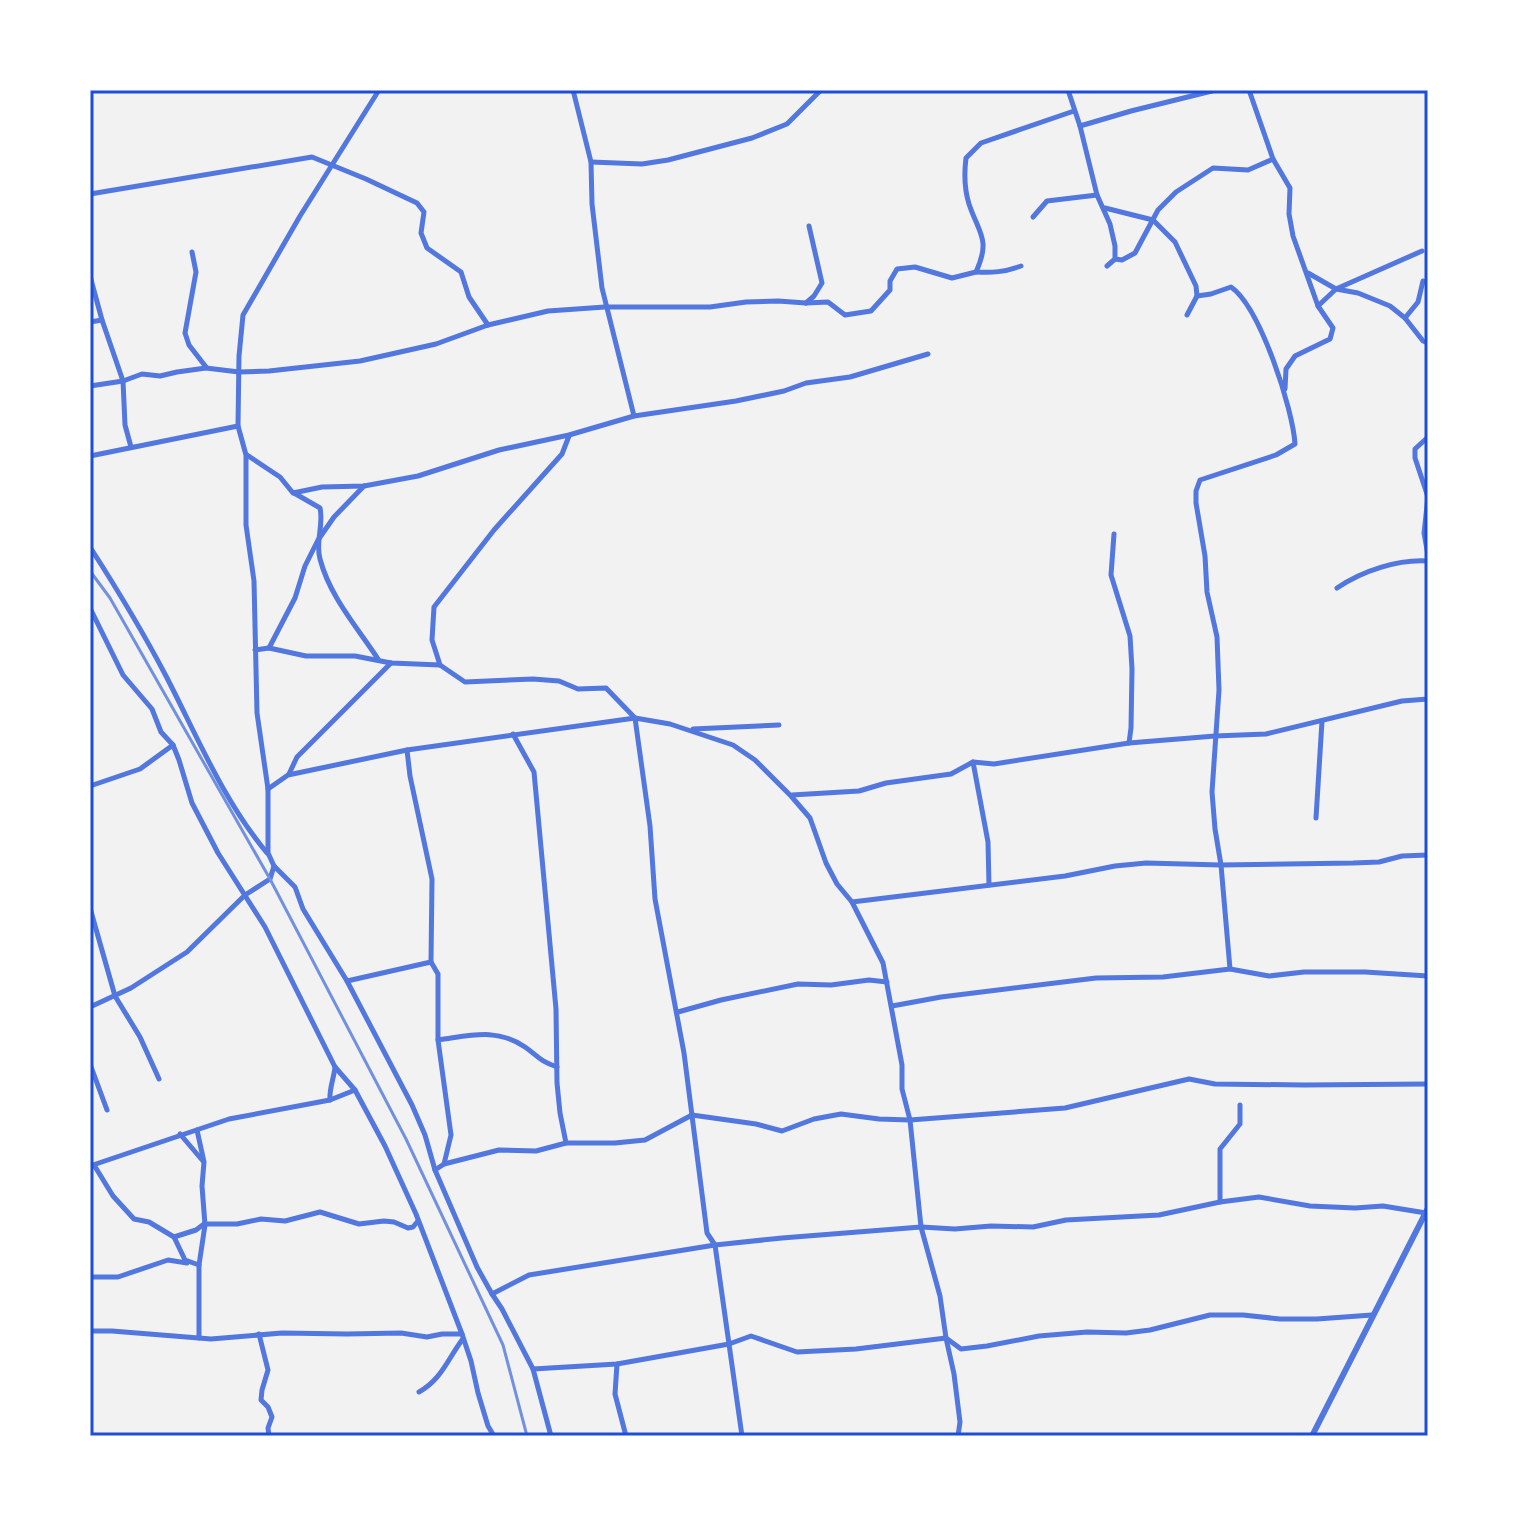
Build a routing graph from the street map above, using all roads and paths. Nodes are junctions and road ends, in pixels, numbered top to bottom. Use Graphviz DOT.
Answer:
graph roads {
  1 [pos="379,90"];
  2 [pos="573,90"];
  3 [pos="821,90"];
  4 [pos="1068,90"];
  5 [pos="1216,90"];
  6 [pos="1249,90"];
  7 [pos="1074,111"];
  8 [pos="1080,126"];
  9 [pos="1273,159"];
  10 [pos="591,162"];
  11 [pos="331,164"];
  12 [pos="90,194"];
  13 [pos="1097,195"];
  14 [pos="1104,208"];
  15 [pos="1033,217"];
  16 [pos="1153,220"];
  17 [pos="809,226"];
  18 [pos="1422,251"];
  19 [pos="192,252"];
  20 [pos="1115,259"];
  21 [pos="1021,266"];
  22 [pos="1107,266"];
  23 [pos="976,272"];
  24 [pos="1307,272"];
  25 [pos="90,276"];
  26 [pos="1423,281"];
  27 [pos="1336,289"];
  28 [pos="1197,296"];
  29 [pos="806,303"];
  30 [pos="1318,306"];
  31 [pos="605,307"];
  32 [pos="1187,315"];
  33 [pos="1405,318"];
  34 [pos="102,320"];
  35 [pos="90,322"];
  36 [pos="488,325"];
  37 [pos="1428,343"];
  38 [pos="928,354"];
  39 [pos="206,368"];
  40 [pos="239,372"];
  41 [pos="123,381"];
  42 [pos="90,386"];
  43 [pos="1285,397"];
  44 [pos="634,416"];
  45 [pos="238,426"];
  46 [pos="569,435"];
  47 [pos="1428,437"];
  48 [pos="131,447"];
  49 [pos="246,455"];
  50 [pos="90,456"];
  51 [pos="364,486"];
  52 [pos="293,493"];
  53 [pos="1114,534"];
  54 [pos="318,540"];
  55 [pos="90,547"];
  56 [pos="1428,558"];
  57 [pos="1337,588"];
  58 [pos="90,608"];
  59 [pos="269,648"];
  60 [pos="255,650"];
  61 [pos="378,659"];
  62 [pos="391,663"];
  63 [pos="440,665"];
  64 [pos="1428,698"];
  65 [pos="635,718"];
  66 [pos="1322,721"];
  67 [pos="779,725"];
  68 [pos="688,729"];
  69 [pos="513,734"];
  70 [pos="1215,736"];
  71 [pos="1129,743"];
  72 [pos="173,745"];
  73 [pos="407,750"];
  74 [pos="973,762"];
  75 [pos="288,775"];
  76 [pos="90,786"];
  77 [pos="268,789"];
  78 [pos="791,796"];
  79 [pos="1316,818"];
  80 [pos="268,853"];
  81 [pos="1428,855"];
  82 [pos="1221,865"];
  83 [pos="274,866"];
  84 [pos="989,885"];
  85 [pos="245,895"];
  86 [pos="852,902"];
  87 [pos="90,908"];
  88 [pos="431,962"];
  89 [pos="1230,969"];
  90 [pos="1428,976"];
  91 [pos="347,981"];
  92 [pos="887,982"];
  93 [pos="115,996"];
  94 [pos="892,1006"];
  95 [pos="90,1007"];
  96 [pos="678,1012"];
  97 [pos="438,1040"];
  98 [pos="90,1064"];
  99 [pos="335,1067"];
  100 [pos="557,1067"];
  101 [pos="159,1079"];
  102 [pos="1428,1084"];
  103 [pos="355,1090"];
  104 [pos="330,1100"];
  105 [pos="1240,1105"];
  106 [pos="107,1110"];
  107 [pos="692,1115"];
  108 [pos="910,1120"];
  109 [pos="197,1130"];
  110 [pos="180,1134"];
  111 [pos="566,1143"];
  112 [pos="432,1157"];
  113 [pos="204,1162"];
  114 [pos="444,1164"];
  115 [pos="92,1166"];
  116 [pos="435,1170"];
  117 [pos="1220,1202"];
  118 [pos="1427,1210"];
  119 [pos="418,1221"];
  120 [pos="205,1224"];
  121 [pos="921,1227"];
  122 [pos="174,1237"];
  123 [pos="715,1245"];
  124 [pos="199,1265"];
  125 [pos="90,1277"];
  126 [pos="492,1294"];
  127 [pos="1372,1315"];
  128 [pos="90,1331"];
  129 [pos="259,1334"];
  130 [pos="462,1336"];
  131 [pos="199,1338"];
  132 [pos="946,1338"];
  133 [pos="729,1344"];
  134 [pos="617,1364"];
  135 [pos="533,1369"];
  136 [pos="419,1392"];
  137 [pos="269,1436"];
  138 [pos="494,1436"];
  139 [pos="551,1436"];
  140 [pos="626,1436"];
  141 [pos="742,1436"];
  142 [pos="958,1436"];
  143 [pos="1312,1436"];
  1 -- 11 [label="street"];
  2 -- 10 [label="street"];
  3 -- 10 [label="street"];
  4 -- 7 [label="street"];
  5 -- 8 [label="street"];
  6 -- 9 [label="street"];
  7 -- 8 [label="street"];
  7 -- 23 [label="street"];
  8 -- 13 [label="street"];
  9 -- 16 [label="street"];
  9 -- 24 [label="street"];
  10 -- 31 [label="street"];
  11 -- 12 [label="street"];
  11 -- 36 [label="street"];
  11 -- 40 [label="street"];
  13 -- 14 [label="street"];
  13 -- 15 [label="street"];
  14 -- 16 [label="street"];
  14 -- 20 [label="street"];
  16 -- 20 [label="street"];
  16 -- 28 [label="street"];
  17 -- 29 [label="street"];
  18 -- 27 [label="street"];
  19 -- 39 [label="street"];
  20 -- 22 [label="street"];
  21 -- 23 [label="street"];
  23 -- 29 [label="street"];
  24 -- 27 [label="street"];
  24 -- 30 [label="street"];
  25 -- 34 [label="street"];
  26 -- 33 [label="street"];
  27 -- 30 [label="street"];
  27 -- 33 [label="street"];
  28 -- 32 [label="street"];
  28 -- 43 [label="street"];
  29 -- 31 [label="street"];
  30 -- 43 [label="street"];
  31 -- 36 [label="street"];
  31 -- 44 [label="street"];
  33 -- 37 [label="street"];
  34 -- 35 [label="street"];
  34 -- 41 [label="street"];
  36 -- 40 [label="street"];
  38 -- 44 [label="street"];
  39 -- 40 [label="street"];
  39 -- 41 [label="street"];
  40 -- 45 [label="street"];
  41 -- 42 [label="street"];
  41 -- 48 [label="street"];
  43 -- 70 [label="street"];
  44 -- 46 [label="street"];
  45 -- 48 [label="street"];
  45 -- 49 [label="street"];
  46 -- 51 [label="street"];
  46 -- 63 [label="street"];
  47 -- 56 [label="street"];
  48 -- 50 [label="street"];
  49 -- 52 [label="street"];
  49 -- 60 [label="street"];
  51 -- 52 [label="street"];
  51 -- 54 [label="street"];
  52 -- 54 [label="street"];
  53 -- 71 [label="street"];
  54 -- 59 [label="street"];
  54 -- 61 [label="street"];
  55 -- 80 [label="street"];
  56 -- 57 [label="street"];
  58 -- 72 [label="street"];
  59 -- 60 [label="street"];
  59 -- 61 [label="street"];
  60 -- 77 [label="street"];
  61 -- 62 [label="street"];
  62 -- 63 [label="street"];
  62 -- 75 [label="street"];
  63 -- 65 [label="street"];
  64 -- 66 [label="street"];
  65 -- 68 [label="street"];
  65 -- 69 [label="street"];
  65 -- 96 [label="street"];
  66 -- 70 [label="street"];
  66 -- 79 [label="street"];
  67 -- 68 [label="street"];
  68 -- 78 [label="street"];
  69 -- 73 [label="street"];
  69 -- 100 [label="street"];
  70 -- 71 [label="street"];
  70 -- 82 [label="street"];
  71 -- 74 [label="street"];
  72 -- 76 [label="street"];
  72 -- 85 [label="street"];
  73 -- 75 [label="street"];
  73 -- 88 [label="street"];
  74 -- 78 [label="street"];
  74 -- 84 [label="street"];
  75 -- 77 [label="street"];
  77 -- 80 [label="street"];
  78 -- 86 [label="street"];
  80 -- 83 [label="street"];
  81 -- 82 [label="street"];
  82 -- 84 [label="street"];
  82 -- 89 [label="street"];
  83 -- 85 [label="street"];
  83 -- 91 [label="street"];
  84 -- 86 [label="street"];
  85 -- 93 [label="street"];
  85 -- 99 [label="street"];
  86 -- 92 [label="street"];
  87 -- 93 [label="street"];
  88 -- 91 [label="street"];
  88 -- 97 [label="street"];
  89 -- 90 [label="street"];
  89 -- 94 [label="street"];
  91 -- 112 [label="street"];
  92 -- 94 [label="street"];
  92 -- 96 [label="street"];
  93 -- 95 [label="street"];
  93 -- 101 [label="street"];
  94 -- 108 [label="street"];
  96 -- 107 [label="street"];
  97 -- 100 [label="street"];
  97 -- 114 [label="street"];
  98 -- 106 [label="street"];
  99 -- 103 [label="street"];
  99 -- 104 [label="street"];
  100 -- 111 [label="street"];
  102 -- 108 [label="street"];
  103 -- 104 [label="street"];
  103 -- 119 [label="street"];
  104 -- 109 [label="street"];
  105 -- 117 [label="street"];
  107 -- 108 [label="street"];
  107 -- 111 [label="street"];
  107 -- 123 [label="street"];
  108 -- 121 [label="street"];
  109 -- 110 [label="street"];
  109 -- 113 [label="street"];
  110 -- 113 [label="street"];
  110 -- 115 [label="street"];
  111 -- 114 [label="street"];
  112 -- 114 [label="street"];
  112 -- 116 [label="street"];
  113 -- 120 [label="street"];
  114 -- 116 [label="street"];
  115 -- 122 [label="street"];
  116 -- 126 [label="street"];
  117 -- 118 [label="street"];
  117 -- 121 [label="street"];
  118 -- 127 [label="street"];
  119 -- 120 [label="street"];
  119 -- 130 [label="street"];
  120 -- 122 [label="street"];
  120 -- 124 [label="street"];
  121 -- 123 [label="street"];
  121 -- 132 [label="street"];
  122 -- 124 [label="street"];
  123 -- 126 [label="street"];
  123 -- 133 [label="street"];
  124 -- 125 [label="street"];
  124 -- 131 [label="street"];
  126 -- 135 [label="street"];
  127 -- 132 [label="street"];
  127 -- 143 [label="street"];
  128 -- 131 [label="street"];
  129 -- 130 [label="street"];
  129 -- 131 [label="street"];
  129 -- 137 [label="street"];
  130 -- 136 [label="street"];
  130 -- 138 [label="street"];
  132 -- 133 [label="street"];
  132 -- 142 [label="street"];
  133 -- 134 [label="street"];
  133 -- 141 [label="street"];
  134 -- 135 [label="street"];
  134 -- 140 [label="street"];
  135 -- 139 [label="street"];
}
